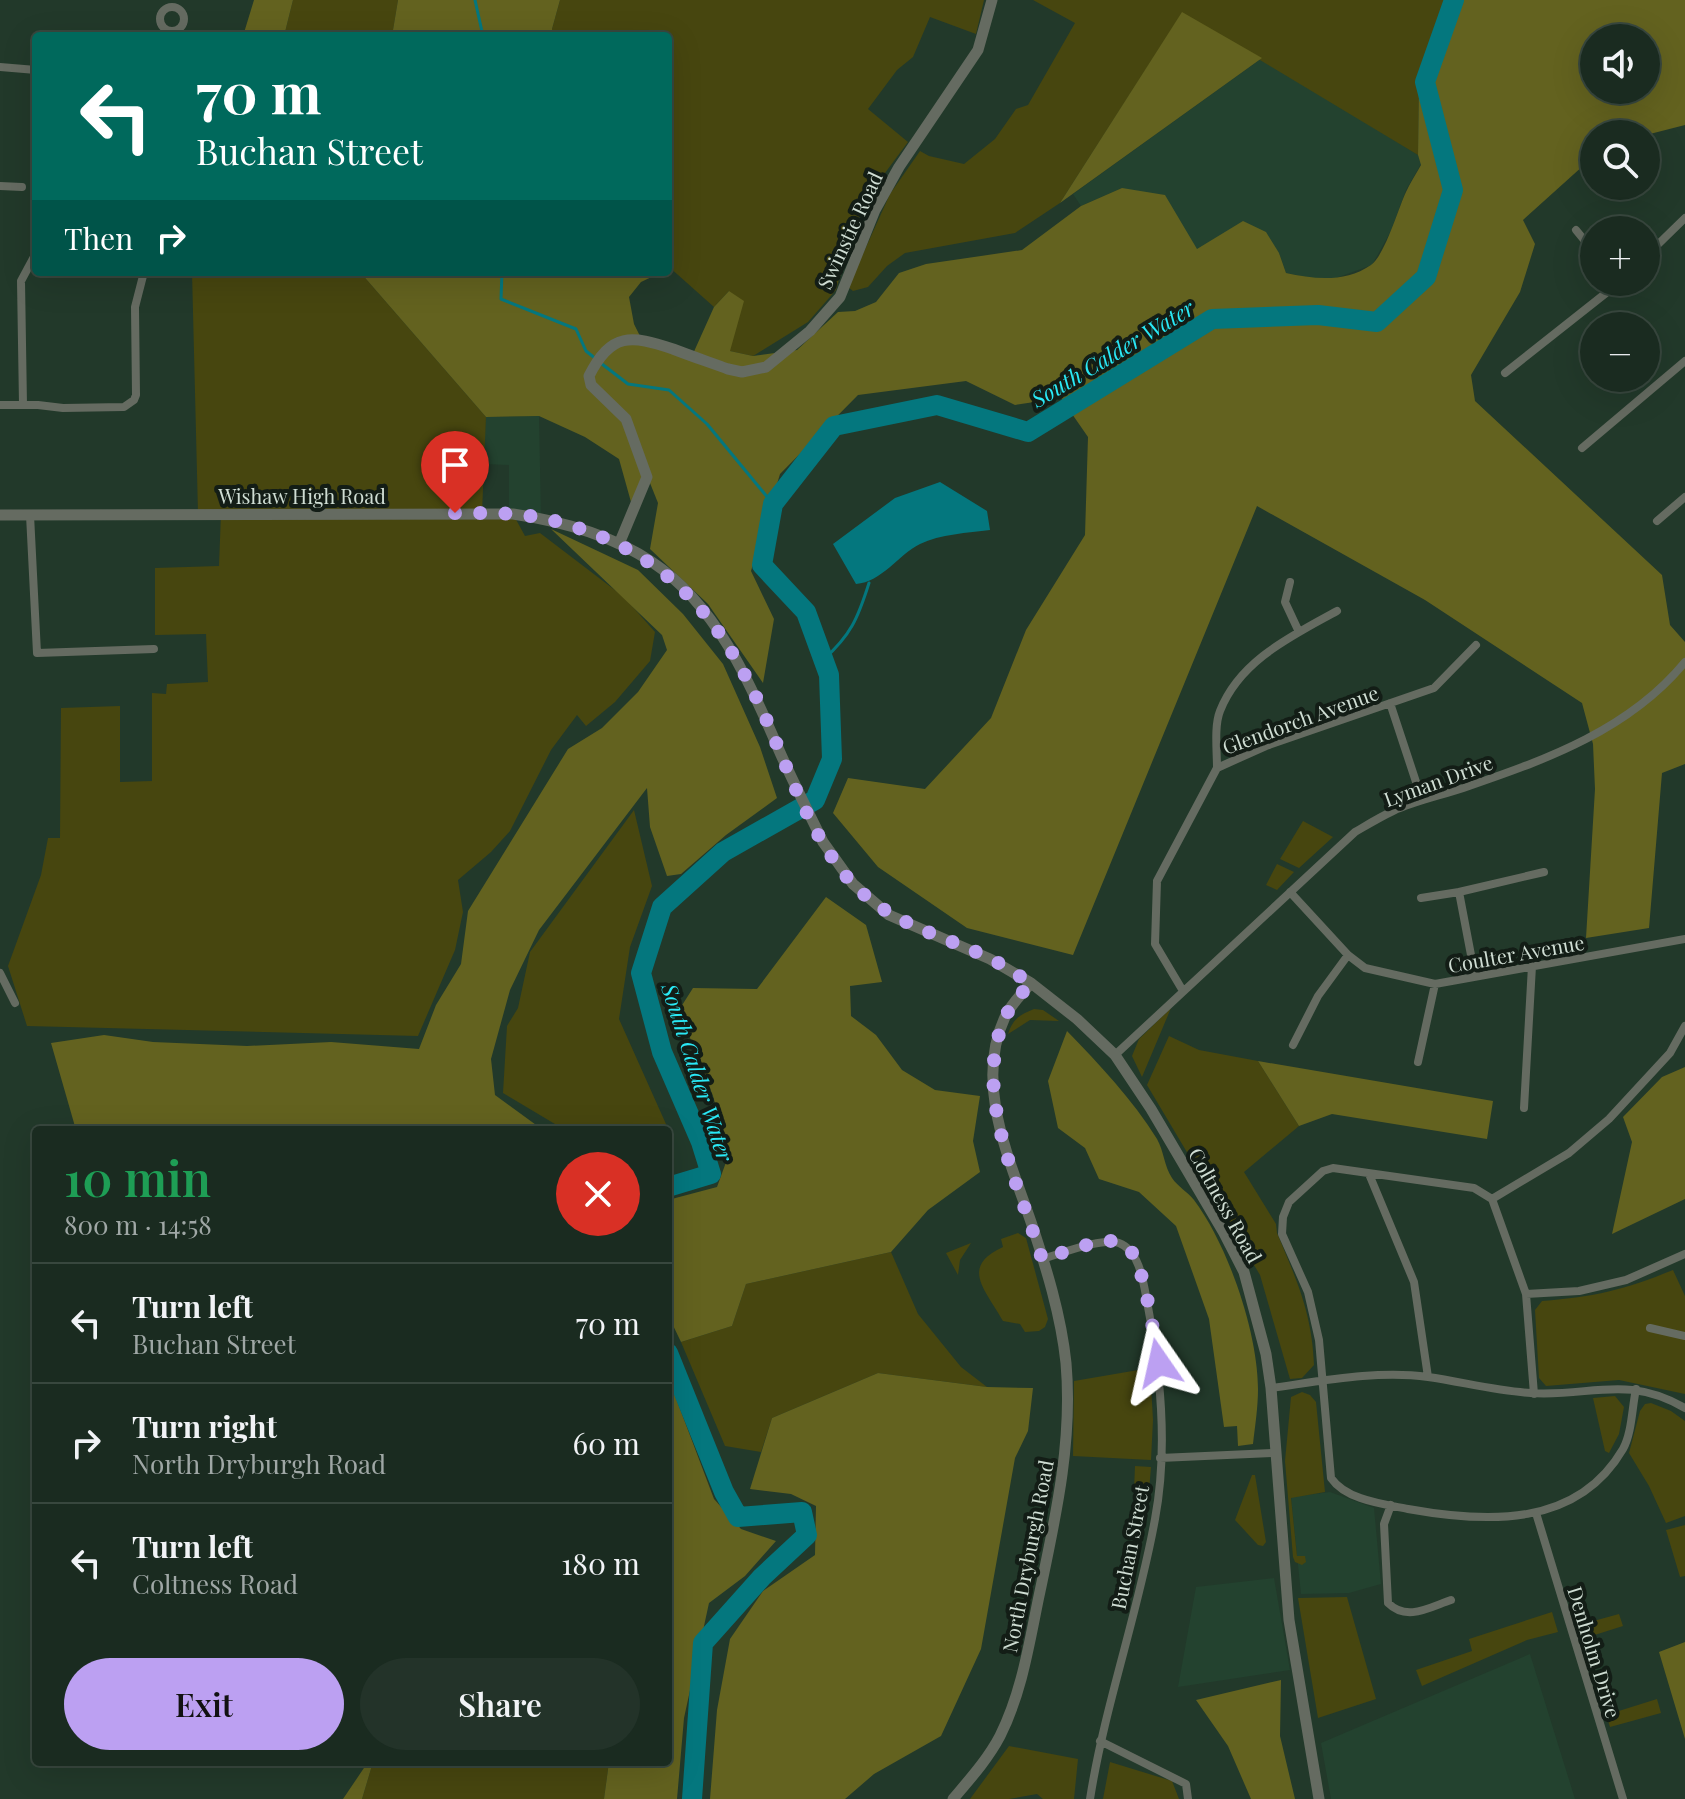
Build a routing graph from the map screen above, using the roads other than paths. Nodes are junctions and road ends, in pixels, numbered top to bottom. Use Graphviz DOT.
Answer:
graph roads {
  1 [pos="992,0"];
  2 [pos="0,67"];
  3 [pos="32,70"];
  4 [pos="0,186"];
  5 [pos="22,187"];
  6 [pos="1685,218"];
  7 [pos="1576,230"];
  8 [pos="1580,235"];
  9 [pos="1660,242"];
  10 [pos="32,260"];
  11 [pos="143,276"];
  12 [pos="1601,296"];
  13 [pos="1685,361"];
  14 [pos="1505,373"];
  15 [pos="0,405"];
  16 [pos="23,405"];
  17 [pos="1582,448"];
  18 [pos="1685,497"];
  19 [pos="0,515"];
  20 [pos="30,515"];
  21 [pos="1657,521"];
  22 [pos="619,544"];
  23 [pos="1290,582"];
  24 [pos="1337,611"];
  25 [pos="1299,632"];
  26 [pos="1476,645"];
  27 [pos="154,649"];
  28 [pos="1685,662"];
  29 [pos="1390,703"];
  30 [pos="1217,768"];
  31 [pos="1422,800"];
  32 [pos="823,842"];
  33 [pos="1544,872"];
  34 [pos="1290,892"];
  35 [pos="1459,892"];
  36 [pos="1421,898"];
  37 [pos="1685,939"];
  38 [pos="1348,955"];
  39 [pos="1532,966"];
  40 [pos="0,973"];
  41 [pos="1475,976"];
  42 [pos="1031,983"];
  43 [pos="1435,984"];
  44 [pos="1183,991"];
  45 [pos="15,1003"];
  46 [pos="1685,1026"];
  47 [pos="1293,1045"];
  48 [pos="1115,1055"];
  49 [pos="1418,1062"];
  50 [pos="1524,1108"];
  51 [pos="1369,1174"];
  52 [pos="1492,1199"];
  53 [pos="1685,1254"];
  54 [pos="1042,1259"];
  55 [pos="1526,1294"];
  56 [pos="1650,1328"];
  57 [pos="1685,1336"];
  58 [pos="1428,1377"];
  59 [pos="1321,1381"];
  60 [pos="1271,1388"];
  61 [pos="1636,1389"];
  62 [pos="1534,1394"];
  63 [pos="1685,1408"];
  64 [pos="1274,1453"];
  65 [pos="1160,1458"];
  66 [pos="1391,1505"];
  67 [pos="1536,1513"];
  68 [pos="1451,1600"];
  69 [pos="1100,1741"];
  70 [pos="953,1799"];
  71 [pos="1090,1799"];
  72 [pos="1188,1799"];
  73 [pos="1319,1799"];
  74 [pos="1623,1799"];
  1 -- 22 [label="street, Swinstie Road"];
  2 -- 3 [label="street"];
  4 -- 5 [label="street"];
  6 -- 9 [label="street"];
  7 -- 8 [label="street"];
  10 -- 16 [label="street"];
  11 -- 16 [label="street"];
  12 -- 14 [label="street"];
  13 -- 17 [label="street"];
  15 -- 16 [label="street"];
  18 -- 21 [label="street"];
  19 -- 20 [label="street, Wishaw High Road"];
  20 -- 22 [label="street, Wishaw High Road"];
  20 -- 27 [label="street"];
  22 -- 32 [label="street, Wishaw High Road"];
  23 -- 25 [label="street"];
  24 -- 25 [label="street"];
  25 -- 30 [label="street"];
  26 -- 29 [label="street, Glendorch Avenue"];
  28 -- 31 [label="street, Lyman Drive"];
  29 -- 30 [label="street, Glendorch Avenue"];
  29 -- 31 [label="street"];
  30 -- 44 [label="street, Glendorch Avenue"];
  31 -- 34 [label="street, Lyman Drive"];
  32 -- 42 [label="street, Coltness Road"];
  33 -- 35 [label="street"];
  34 -- 38 [label="street, Coulter Avenue"];
  34 -- 44 [label="street, Lyman Drive"];
  35 -- 36 [label="street"];
  35 -- 41 [label="street"];
  37 -- 39 [label="street, Coulter Avenue"];
  38 -- 43 [label="street, Coulter Avenue"];
  38 -- 47 [label="street"];
  39 -- 41 [label="street, Coulter Avenue"];
  39 -- 50 [label="street"];
  40 -- 45 [label="street"];
  41 -- 43 [label="street, Coulter Avenue"];
  42 -- 48 [label="street, Coltness Road"];
  42 -- 54 [label="street, North Dryburgh Road"];
  43 -- 49 [label="street"];
  44 -- 48 [label="street, Lyman Drive"];
  46 -- 52 [label="street"];
  48 -- 60 [label="street, Coltness Road"];
  51 -- 52 [label="street"];
  51 -- 58 [label="street"];
  51 -- 59 [label="street"];
  52 -- 55 [label="street"];
  53 -- 55 [label="street"];
  54 -- 65 [label="street, Buchan Street"];
  54 -- 70 [label="street, North Dryburgh Road"];
  55 -- 62 [label="street"];
  56 -- 57 [label="street"];
  58 -- 59 [label="street"];
  58 -- 62 [label="street"];
  59 -- 60 [label="street"];
  59 -- 66 [label="street"];
  60 -- 64 [label="street, Coltness Road"];
  61 -- 62 [label="street"];
  61 -- 63 [label="street"];
  61 -- 67 [label="street"];
  64 -- 65 [label="street"];
  64 -- 73 [label="street, Coltness Road"];
  65 -- 69 [label="street, Buchan Street"];
  66 -- 67 [label="street"];
  66 -- 68 [label="street"];
  67 -- 74 [label="street, Denholm Drive"];
  69 -- 71 [label="street, Buchan Street"];
  69 -- 72 [label="street"];
}
